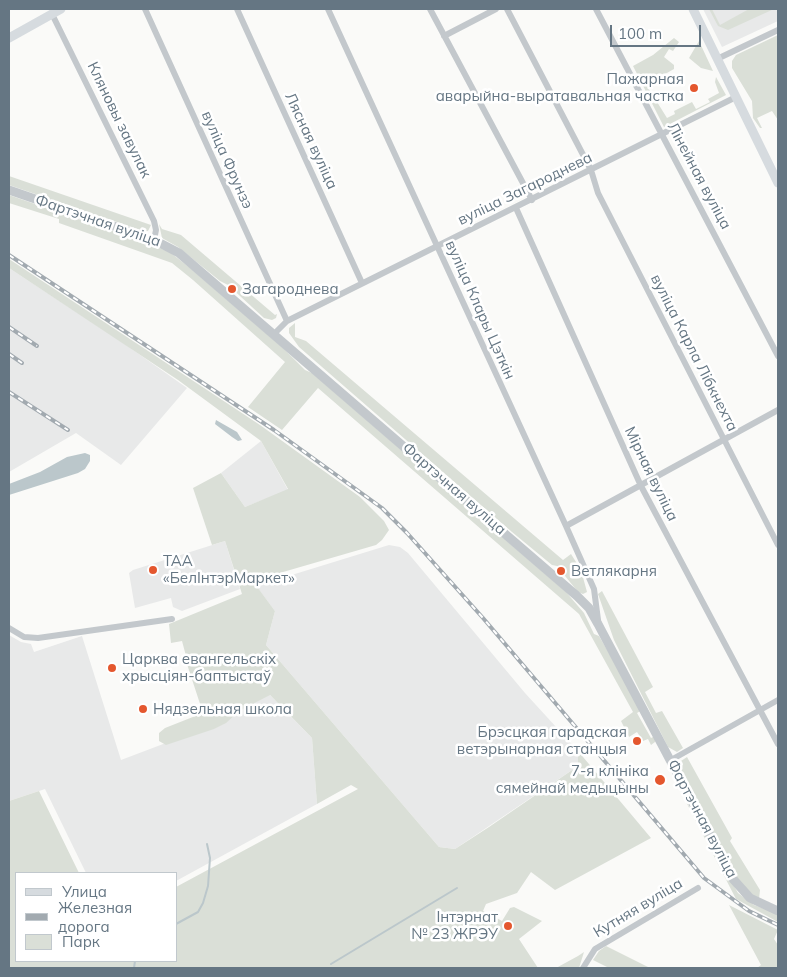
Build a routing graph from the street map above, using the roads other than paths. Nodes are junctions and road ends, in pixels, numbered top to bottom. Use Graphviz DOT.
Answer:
graph roads {
  1 [pos="61,9"];
  2 [pos="144,9"];
  3 [pos="237,9"];
  4 [pos="328,9"];
  5 [pos="430,9"];
  6 [pos="496,9"];
  7 [pos="506,9"];
  8 [pos="596,9"];
  9 [pos="693,9"];
  10 [pos="52,14"];
  11 [pos="778,30"];
  12 [pos="444,36"];
  13 [pos="9,38"];
  14 [pos="717,58"];
  15 [pos="736,97"];
  16 [pos="662,134"];
  17 [pos="591,170"];
  18 [pos="778,183"];
  19 [pos="9,190"];
  20 [pos="532,200"];
  21 [pos="516,208"];
  22 [pos="154,240"];
  23 [pos="438,246"];
  24 [pos="362,283"];
  25 [pos="287,321"];
  26 [pos="275,334"];
  27 [pos="778,356"];
  28 [pos="778,410"];
  29 [pos="724,440"];
  30 [pos="641,486"];
  31 [pos="566,526"];
  32 [pos="778,545"];
  33 [pos="172,619"];
  34 [pos="598,624"];
  35 [pos="9,628"];
  36 [pos="778,700"];
  37 [pos="759,711"];
  38 [pos="778,744"];
  39 [pos="671,760"];
  40 [pos="698,888"];
  41 [pos="778,911"];
  42 [pos="583,968"];
  1 -- 10 [label="main road"];
  2 -- 25 [label="street, вуліца Фрунзэ"];
  3 -- 24 [label="street, Лясная вуліца"];
  4 -- 23 [label="street, вуліца Клары Цэткін"];
  5 -- 12 [label="street"];
  6 -- 12 [label="street"];
  7 -- 17 [label="street, вуліца Карла Лібкнехта"];
  8 -- 16 [label="street, Лінейная вуліца"];
  9 -- 14 [label="main road"];
  10 -- 13 [label="main road"];
  10 -- 22 [label="street, Кляновы завулак"];
  11 -- 14 [label="street"];
  12 -- 20 [label="street"];
  14 -- 15 [label="main road"];
  15 -- 16 [label="street, вуліца Загароднева"];
  15 -- 18 [label="main road"];
  16 -- 17 [label="street, вуліца Загароднева"];
  16 -- 27 [label="street, Лінейная вуліца"];
  17 -- 20 [label="street, вуліца Загароднева"];
  17 -- 29 [label="street, вуліца Карла Лібкнехта"];
  19 -- 22 [label="street, Фартэчная вуліца"];
  20 -- 21 [label="street, вуліца Загароднева"];
  21 -- 23 [label="street, вуліца Загароднева"];
  21 -- 30 [label="street, Мірная вуліца"];
  22 -- 26 [label="street, Фартэчная вуліца"];
  23 -- 24 [label="street, вуліца Загароднева"];
  23 -- 31 [label="street, вуліца Клары Цэткін"];
  24 -- 25 [label="street, вуліца Загароднева"];
  25 -- 26 [label="street, вуліца Загароднева"];
  26 -- 34 [label="street, Фартэчная вуліца"];
  28 -- 29 [label="street"];
  29 -- 30 [label="street"];
  29 -- 32 [label="street, вуліца Карла Лібкнехта"];
  30 -- 31 [label="street"];
  30 -- 37 [label="street, Мірная вуліца"];
  31 -- 34 [label="street, вуліца Клары Цэткін"];
  33 -- 35 [label="street"];
  34 -- 39 [label="street, Фартэчная вуліца"];
  36 -- 37 [label="street"];
  37 -- 38 [label="street, Мірная вуліца"];
  37 -- 39 [label="street"];
  39 -- 41 [label="street, Фартэчная вуліца"];
  40 -- 42 [label="street, Кутняя вуліца"];
}
